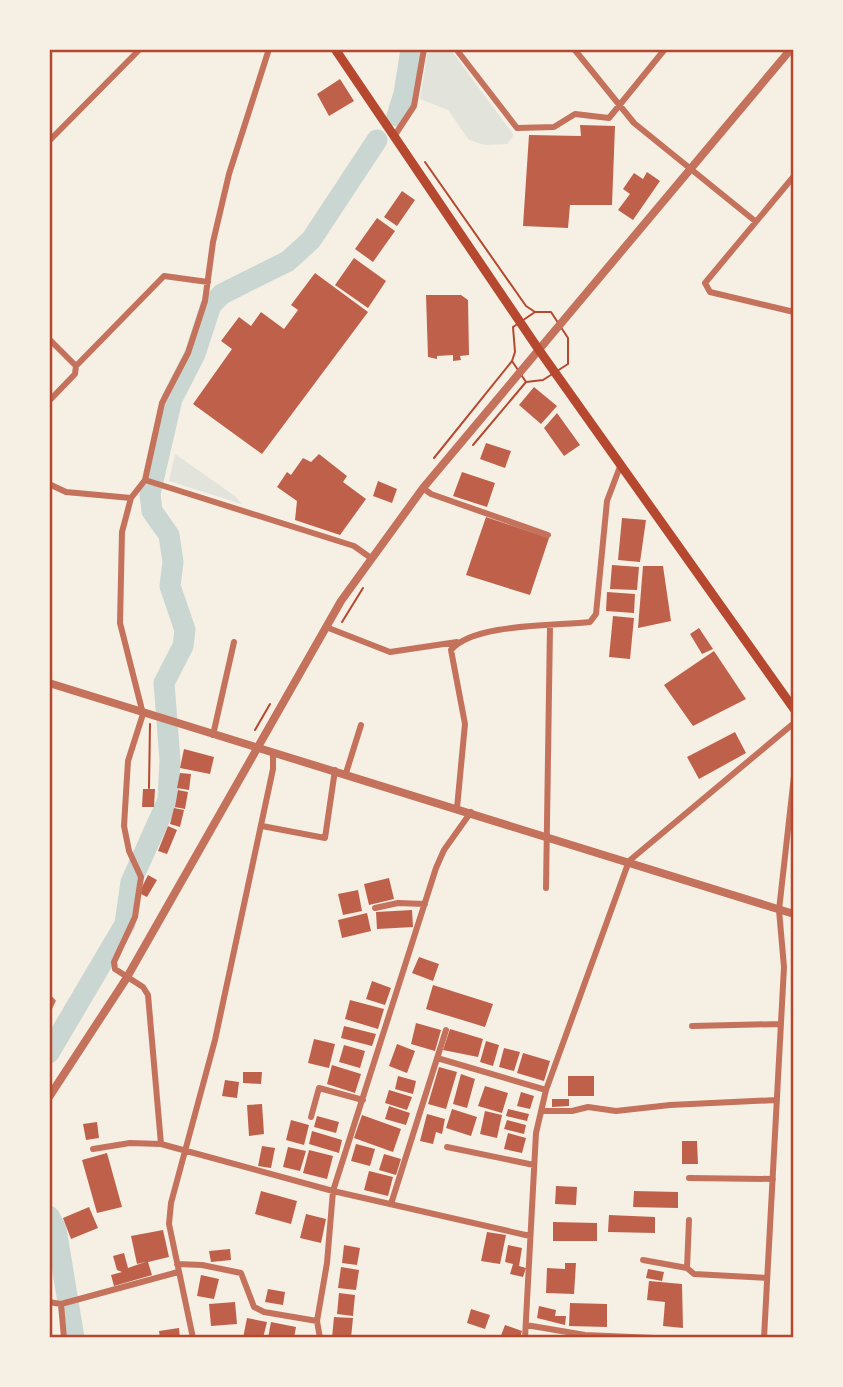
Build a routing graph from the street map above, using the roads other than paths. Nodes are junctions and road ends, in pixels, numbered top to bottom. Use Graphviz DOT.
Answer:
graph roads {
  1 [pos="128,49"];
  2 [pos="141,49"];
  3 [pos="269,49"];
  4 [pos="335,49"];
  5 [pos="424,49"];
  6 [pos="456,49"];
  7 [pos="574,49"];
  8 [pos="666,49"];
  9 [pos="790,49"];
  10 [pos="133,56"];
  11 [pos="619,106"];
  12 [pos="395,135"];
  13 [pos="49,141"];
  14 [pos="690,169"];
  15 [pos="794,176"];
  16 [pos="755,221"];
  17 [pos="208,282"];
  18 [pos="794,312"];
  19 [pos="49,339"];
  20 [pos="539,350"];
  21 [pos="76,366"];
  22 [pos="49,401"];
  23 [pos="621,464"];
  24 [pos="145,480"];
  25 [pos="50,487"];
  26 [pos="423,488"];
  27 [pos="131,498"];
  28 [pos="548,535"];
  29 [pos="371,558"];
  30 [pos="550,626"];
  31 [pos="326,627"];
  32 [pos="234,642"];
  33 [pos="457,642"];
  34 [pos="49,683"];
  35 [pos="794,709"];
  36 [pos="147,715"];
  37 [pos="794,723"];
  38 [pos="361,725"];
  39 [pos="213,735"];
  40 [pos="256,749"];
  41 [pos="273,755"];
  42 [pos="335,770"];
  43 [pos="346,773"];
  44 [pos="794,776"];
  45 [pos="457,808"];
  46 [pos="471,812"];
  47 [pos="262,826"];
  48 [pos="545,835"];
  49 [pos="629,861"];
  50 [pos="546,888"];
  51 [pos="425,904"];
  52 [pos="375,908"];
  53 [pos="779,910"];
  54 [pos="794,914"];
  55 [pos="125,979"];
  56 [pos="49,996"];
  57 [pos="49,1011"];
  58 [pos="780,1024"];
  59 [pos="692,1026"];
  60 [pos="446,1030"];
  61 [pos="437,1058"];
  62 [pos="546,1090"];
  63 [pos="49,1097"];
  64 [pos="777,1100"];
  65 [pos="363,1101"];
  66 [pos="541,1111"];
  67 [pos="311,1117"];
  68 [pos="161,1144"];
  69 [pos="447,1147"];
  70 [pos="93,1149"];
  71 [pos="188,1151"];
  72 [pos="534,1165"];
  73 [pos="690,1178"];
  74 [pos="773,1178"];
  75 [pos="333,1191"];
  76 [pos="390,1204"];
  77 [pos="689,1220"];
  78 [pos="530,1236"];
  79 [pos="643,1260"];
  80 [pos="177,1268"];
  81 [pos="687,1268"];
  82 [pos="766,1278"];
  83 [pos="49,1302"];
  84 [pos="61,1304"];
  85 [pos="317,1321"];
  86 [pos="526,1325"];
  87 [pos="585,1337"];
  88 [pos="64,1338"];
  89 [pos="193,1338"];
  90 [pos="320,1338"];
  91 [pos="526,1338"];
  92 [pos="655,1338"];
  93 [pos="764,1338"];
  1 -- 10 [label="street"];
  2 -- 10 [label="street"];
  3 -- 17 [label="street"];
  4 -- 12 [label="main road"];
  5 -- 12 [label="street"];
  6 -- 11 [label="street"];
  7 -- 11 [label="street"];
  8 -- 11 [label="street"];
  9 -- 14 [label="street"];
  10 -- 13 [label="street"];
  11 -- 14 [label="street"];
  12 -- 20 [label="main road"];
  14 -- 16 [label="street"];
  14 -- 20 [label="street"];
  15 -- 16 [label="street"];
  16 -- 18 [label="street"];
  17 -- 21 [label="street"];
  17 -- 24 [label="street"];
  19 -- 21 [label="street"];
  20 -- 23 [label="main road"];
  20 -- 26 [label="street"];
  21 -- 22 [label="street"];
  23 -- 30 [label="street"];
  23 -- 35 [label="main road"];
  24 -- 27 [label="street"];
  24 -- 29 [label="street"];
  25 -- 27 [label="street"];
  26 -- 28 [label="street"];
  26 -- 29 [label="street"];
  27 -- 36 [label="street"];
  29 -- 31 [label="street"];
  30 -- 33 [label="street"];
  30 -- 48 [label="street"];
  31 -- 33 [label="street"];
  31 -- 40 [label="street"];
  32 -- 39 [label="street"];
  33 -- 45 [label="street"];
  34 -- 36 [label="street"];
  36 -- 39 [label="street"];
  36 -- 55 [label="street"];
  37 -- 49 [label="street"];
  38 -- 43 [label="street"];
  39 -- 40 [label="street"];
  40 -- 41 [label="street"];
  40 -- 55 [label="street"];
  41 -- 42 [label="street"];
  41 -- 47 [label="street"];
  42 -- 43 [label="street"];
  42 -- 47 [label="street"];
  43 -- 45 [label="street"];
  44 -- 53 [label="street"];
  45 -- 46 [label="street"];
  46 -- 48 [label="street"];
  46 -- 51 [label="street"];
  47 -- 71 [label="street"];
  48 -- 49 [label="street"];
  48 -- 50 [label="street"];
  49 -- 53 [label="street"];
  49 -- 62 [label="street"];
  51 -- 52 [label="street"];
  51 -- 65 [label="street"];
  53 -- 54 [label="street"];
  53 -- 58 [label="street"];
  55 -- 63 [label="street"];
  55 -- 68 [label="street"];
  56 -- 57 [label="lane"];
  58 -- 59 [label="street"];
  58 -- 64 [label="street"];
  60 -- 61 [label="street"];
  61 -- 62 [label="street"];
  61 -- 76 [label="street"];
  62 -- 66 [label="street"];
  64 -- 66 [label="street"];
  64 -- 74 [label="street"];
  65 -- 67 [label="street"];
  65 -- 75 [label="street"];
  66 -- 72 [label="street"];
  68 -- 70 [label="street"];
  68 -- 71 [label="street"];
  69 -- 72 [label="street"];
  71 -- 75 [label="street"];
  71 -- 80 [label="street"];
  72 -- 78 [label="street"];
  73 -- 74 [label="street"];
  74 -- 82 [label="street"];
  75 -- 76 [label="street"];
  75 -- 85 [label="street"];
  76 -- 78 [label="street"];
  77 -- 81 [label="street"];
  78 -- 86 [label="street"];
  79 -- 81 [label="street"];
  80 -- 84 [label="street"];
  80 -- 85 [label="street"];
  80 -- 89 [label="street"];
  81 -- 82 [label="street"];
  82 -- 93 [label="street"];
  83 -- 84 [label="street"];
  84 -- 88 [label="street"];
  85 -- 90 [label="street"];
  86 -- 87 [label="street"];
  86 -- 91 [label="street"];
  87 -- 92 [label="street"];
}
